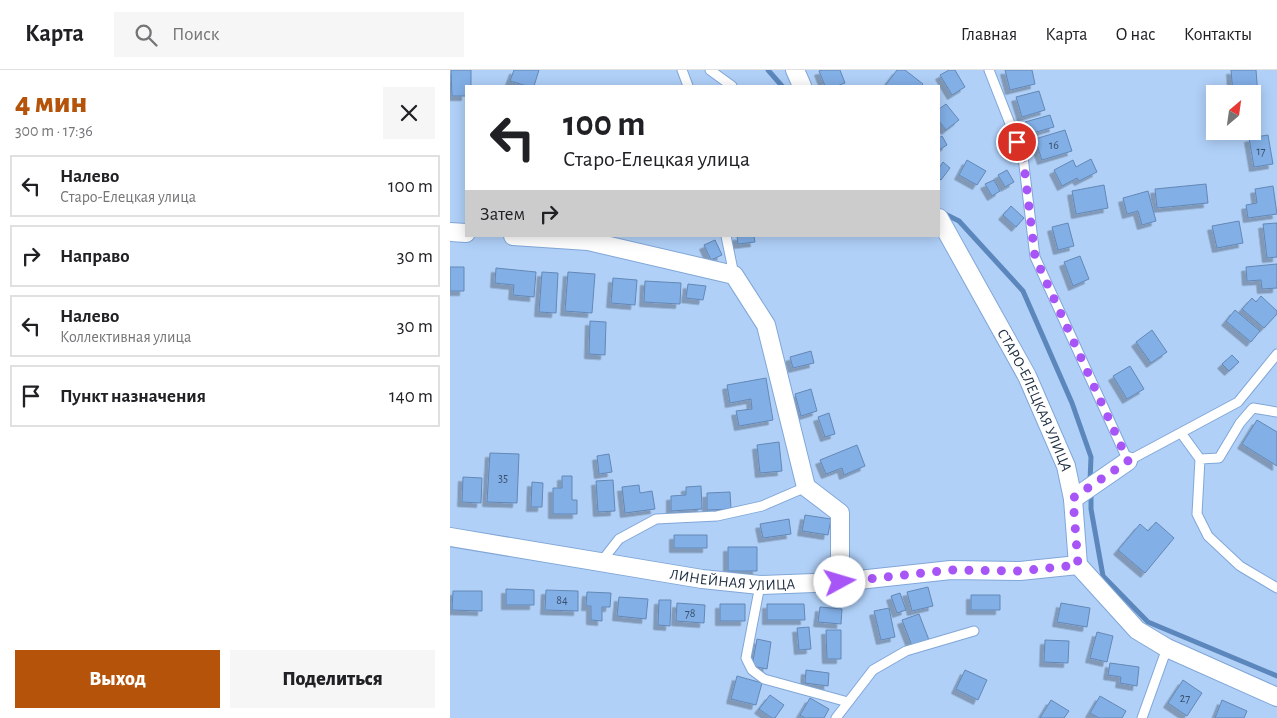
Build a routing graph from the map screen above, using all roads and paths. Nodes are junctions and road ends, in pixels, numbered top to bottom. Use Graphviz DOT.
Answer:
graph roads {
  1 [pos="682,70"];
  2 [pos="710,70"];
  3 [pos="795,70"];
  4 [pos="989,70"];
  5 [pos="688,85"];
  6 [pos="731,85"];
  7 [pos="802,85"];
  8 [pos="940,221"];
  9 [pos="450,232"];
  10 [pos="465,233"];
  11 [pos="528,237"];
  12 [pos="726,237"];
  13 [pos="734,275"];
  14 [pos="1277,354"];
  15 [pos="1277,412"];
  16 [pos="1181,433"];
  17 [pos="1200,459"];
  18 [pos="1128,461"];
  19 [pos="806,487"];
  20 [pos="1073,498"];
  21 [pos="450,537"];
  22 [pos="601,562"];
  23 [pos="1078,565"];
  24 [pos="840,582"];
  25 [pos="760,584"];
  26 [pos="1277,588"];
  27 [pos="974,631"];
  28 [pos="1167,648"];
  29 [pos="1277,696"];
  30 [pos="848,702"];
  31 [pos="836,718"];
  32 [pos="1142,718"];
  1 -- 5 [label="lane"];
  2 -- 6 [label="lane"];
  3 -- 7 [label="street"];
  4 -- 18 [label="lane"];
  8 -- 20 [label="street, СТАРО-ЕЛЕЦКАЯ УЛИЦА"];
  9 -- 10 [label="street"];
  11 -- 13 [label="street"];
  12 -- 13 [label="lane"];
  13 -- 19 [label="street"];
  14 -- 16 [label="lane"];
  15 -- 17 [label="lane"];
  16 -- 17 [label="lane"];
  16 -- 18 [label="lane"];
  17 -- 26 [label="lane"];
  18 -- 20 [label="street"];
  19 -- 22 [label="lane"];
  19 -- 24 [label="street"];
  20 -- 23 [label="street, СТАРО-ЕЛЕЦКАЯ УЛИЦА"];
  21 -- 22 [label="street, ЛИНЕЙНАЯ УЛИЦА"];
  22 -- 25 [label="street, ЛИНЕЙНАЯ УЛИЦА"];
  23 -- 24 [label="street, ЛИНЕЙНАЯ УЛИЦА"];
  23 -- 28 [label="street"];
  24 -- 25 [label="street, ЛИНЕЙНАЯ УЛИЦА"];
  25 -- 30 [label="lane"];
  27 -- 30 [label="lane"];
  28 -- 29 [label="street"];
  28 -- 32 [label="lane"];
  30 -- 31 [label="lane"];
}
